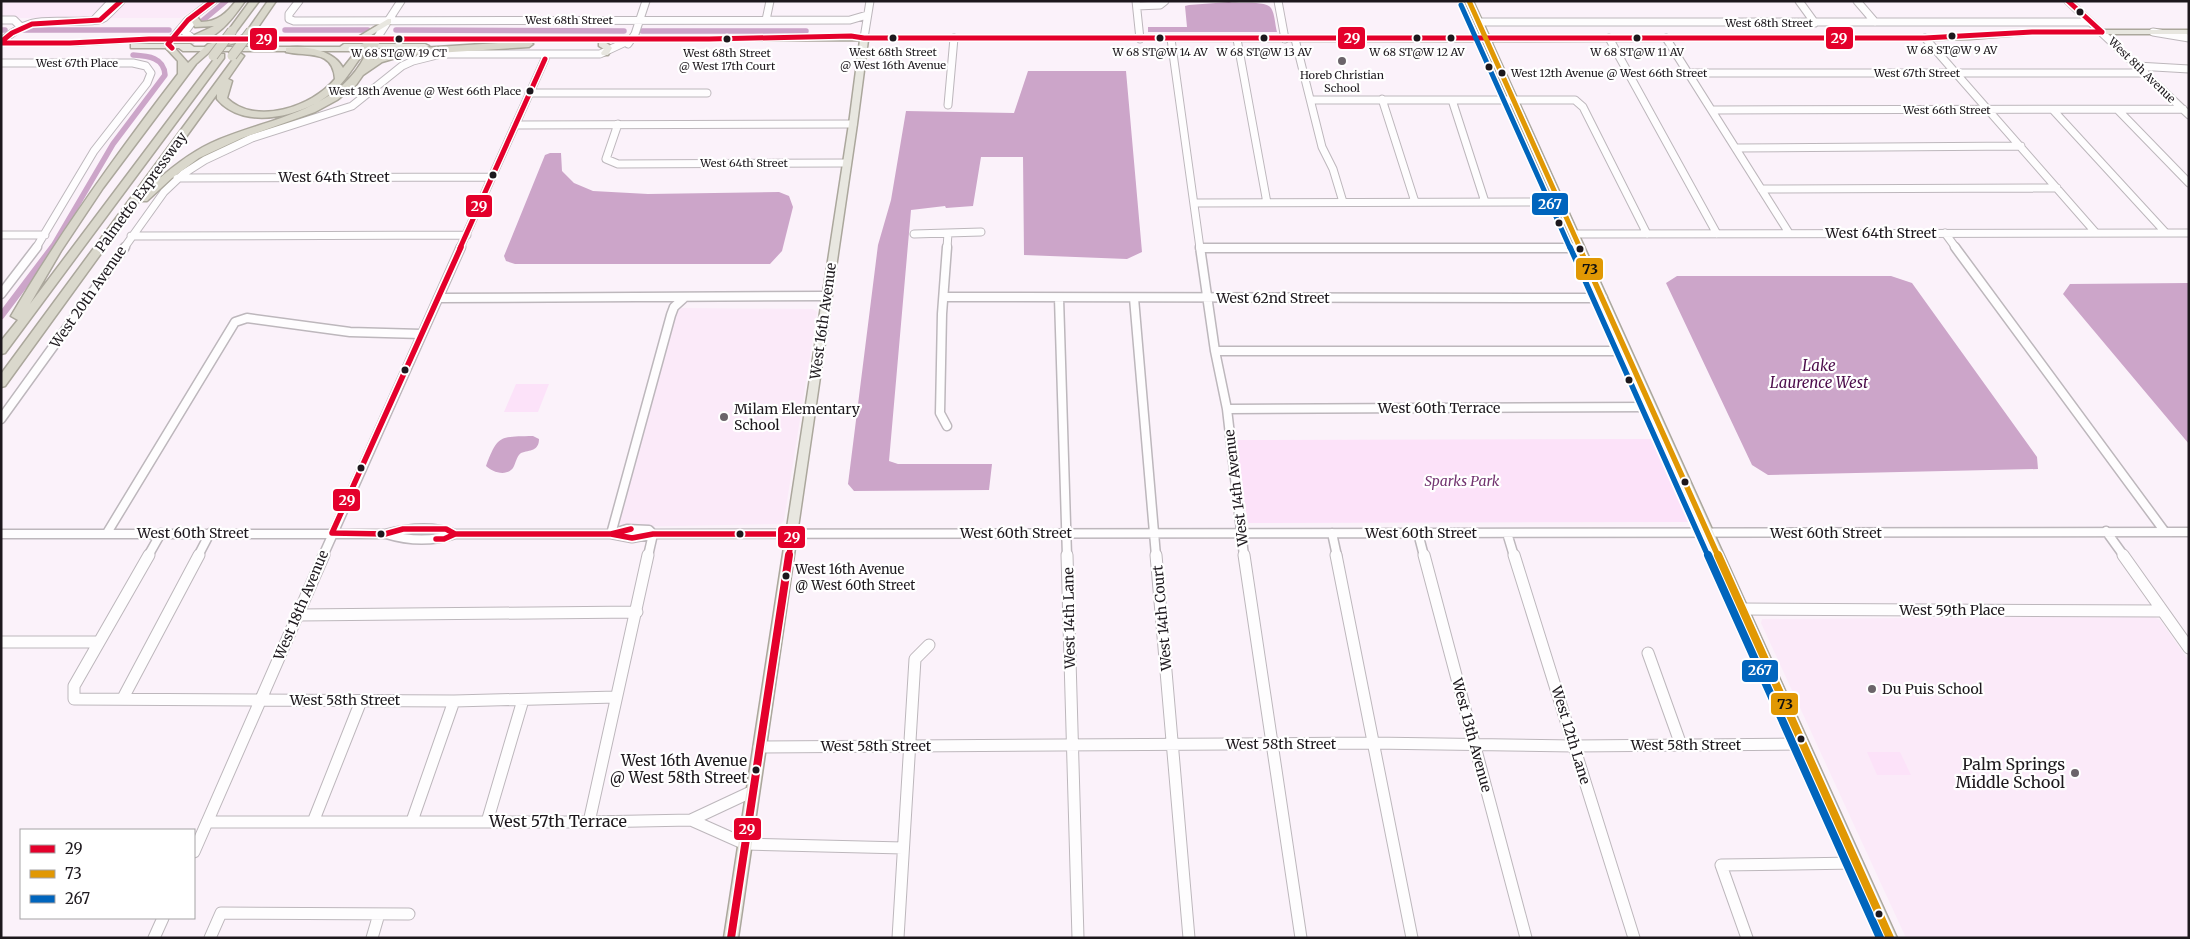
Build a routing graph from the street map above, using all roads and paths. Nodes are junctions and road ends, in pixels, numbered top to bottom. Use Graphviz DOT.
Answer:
graph roads {
  1 [pos="112,1"];
  2 [pos="121,1"];
  3 [pos="213,1"];
  4 [pos="241,1"];
  5 [pos="255,1"];
  6 [pos="263,1"];
  7 [pos="272,1"];
  8 [pos="280,1"];
  9 [pos="299,1"];
  10 [pos="401,1"];
  11 [pos="646,1"];
  12 [pos="770,1"];
  13 [pos="870,1"];
  14 [pos="1165,1"];
  15 [pos="1278,1"];
  16 [pos="1469,1"];
  17 [pos="1799,1"];
  18 [pos="1857,1"];
  19 [pos="2070,1"];
  20 [pos="1136,4"];
  21 [pos="204,9"];
  22 [pos="233,11"];
  23 [pos="867,15"];
  24 [pos="289,18"];
  25 [pos="1,20"];
  26 [pos="94,20"];
  27 [pos="195,20"];
  28 [pos="639,20"];
  29 [pos="766,20"];
  30 [pos="850,20"];
  31 [pos="388,22"];
  32 [pos="1479,22"];
  33 [pos="1875,22"];
  34 [pos="2088,22"];
  35 [pos="1815,23"];
  36 [pos="2095,25"];
  37 [pos="20,26"];
  38 [pos="222,26"];
  39 [pos="866,26"];
  40 [pos="255,31"];
  41 [pos="2102,32"];
  42 [pos="2153,32"];
  43 [pos="2189,32"];
  44 [pos="238,33"];
  45 [pos="353,38"];
  46 [pos="864,38"];
  47 [pos="954,38"];
  48 [pos="1486,38"];
  49 [pos="1609,38"];
  50 [pos="1666,38"];
  51 [pos="1925,38"];
  52 [pos="2189,38"];
  53 [pos="193,39"];
  54 [pos="610,39"];
  55 [pos="1140,39"];
  56 [pos="1171,39"];
  57 [pos="1236,39"];
  58 [pos="1285,39"];
  59 [pos="1295,39"];
  60 [pos="627,42"];
  61 [pos="1,43"];
  62 [pos="170,43"];
  63 [pos="376,43"];
  64 [pos="529,44"];
  65 [pos="602,44"];
  66 [pos="363,47"];
  67 [pos="219,50"];
  68 [pos="289,50"];
  69 [pos="558,54"];
  70 [pos="609,55"];
  71 [pos="545,59"];
  72 [pos="1,62"];
  73 [pos="403,65"];
  74 [pos="2138,66"];
  75 [pos="2189,69"];
  76 [pos="1689,73"];
  77 [pos="1956,73"];
  78 [pos="2145,73"];
  79 [pos="183,75"];
  80 [pos="355,78"];
  81 [pos="340,79"];
  82 [pos="529,93"];
  83 [pos="707,93"];
  84 [pos="1382,99"];
  85 [pos="1513,99"];
  86 [pos="1312,100"];
  87 [pos="1452,100"];
  88 [pos="2174,101"];
  89 [pos="2189,102"];
  90 [pos="948,106"];
  91 [pos="1583,107"];
  92 [pos="2183,109"];
  93 [pos="1712,110"];
  94 [pos="1989,110"];
  95 [pos="2053,110"];
  96 [pos="2118,110"];
  97 [pos="2189,115"];
  98 [pos="618,124"];
  99 [pos="854,124"];
  100 [pos="515,125"];
  101 [pos="2021,146"];
  102 [pos="1736,148"];
  103 [pos="847,163"];
  104 [pos="492,177"];
  105 [pos="176,178"];
  106 [pos="2189,183"];
  107 [pos="2057,188"];
  108 [pos="1761,189"];
  109 [pos="1343,202"];
  110 [pos="1415,202"];
  111 [pos="1485,202"];
  112 [pos="1559,202"];
  113 [pos="1194,203"];
  114 [pos="1267,203"];
  115 [pos="114,228"];
  116 [pos="948,232"];
  117 [pos="981,232"];
  118 [pos="2096,232"];
  119 [pos="1789,233"];
  120 [pos="1945,233"];
  121 [pos="2166,233"];
  122 [pos="2189,233"];
  123 [pos="45,234"];
  124 [pos="914,234"];
  125 [pos="1574,234"];
  126 [pos="1647,234"];
  127 [pos="1717,234"];
  128 [pos="1,235"];
  129 [pos="467,235"];
  130 [pos="131,236"];
  131 [pos="1200,248"];
  132 [pos="1580,248"];
  133 [pos="1,294"];
  134 [pos="826,296"];
  135 [pos="685,297"];
  136 [pos="944,297"];
  137 [pos="438,298"];
  138 [pos="1059,298"];
  139 [pos="1134,298"];
  140 [pos="1208,298"];
  141 [pos="1603,298"];
  142 [pos="17,316"];
  143 [pos="421,334"];
  144 [pos="1,336"];
  145 [pos="1,350"];
  146 [pos="1215,351"];
  147 [pos="1624,351"];
  148 [pos="1,370"];
  149 [pos="1,383"];
  150 [pos="1651,407"];
  151 [pos="1227,409"];
  152 [pos="1,419"];
  153 [pos="947,426"];
  154 [pos="2106,531"];
  155 [pos="1068,532"];
  156 [pos="1154,532"];
  157 [pos="2165,532"];
  158 [pos="2189,532"];
  159 [pos="1241,533"];
  160 [pos="1332,533"];
  161 [pos="1418,533"];
  162 [pos="1507,533"];
  163 [pos="1,534"];
  164 [pos="107,534"];
  165 [pos="161,534"];
  166 [pos="210,534"];
  167 [pos="332,534"];
  168 [pos="611,534"];
  169 [pos="653,534"];
  170 [pos="792,534"];
  171 [pos="1708,534"];
  172 [pos="1742,609"];
  173 [pos="2162,611"];
  174 [pos="637,612"];
  175 [pos="298,615"];
  176 [pos="1,642"];
  177 [pos="99,642"];
  178 [pos="929,645"];
  179 [pos="2189,648"];
  180 [pos="1648,653"];
  181 [pos="616,697"];
  182 [pos="123,698"];
  183 [pos="261,700"];
  184 [pos="361,700"];
  185 [pos="524,700"];
  186 [pos="454,701"];
  187 [pos="1372,743"];
  188 [pos="1174,744"];
  189 [pos="1474,744"];
  190 [pos="1803,744"];
  191 [pos="1071,745"];
  192 [pos="1273,745"];
  193 [pos="1681,745"];
  194 [pos="909,746"];
  195 [pos="1574,746"];
  196 [pos="759,747"];
  197 [pos="753,792"];
  198 [pos="691,820"];
  199 [pos="412,821"];
  200 [pos="207,822"];
  201 [pos="313,822"];
  202 [pos="488,822"];
  203 [pos="589,822"];
  204 [pos="745,844"];
  205 [pos="903,848"];
  206 [pos="195,850"];
  207 [pos="1857,863"];
  208 [pos="221,913"];
  209 [pos="379,914"];
  210 [pos="409,914"];
  211 [pos="163,919"];
  212 [pos="154,938"];
  213 [pos="210,938"];
  214 [pos="372,938"];
  215 [pos="731,938"];
  216 [pos="898,938"];
  217 [pos="1078,938"];
  218 [pos="1189,938"];
  219 [pos="1301,938"];
  220 [pos="1412,938"];
  221 [pos="1526,938"];
  222 [pos="1634,938"];
  223 [pos="1747,938"];
  224 [pos="1890,938"];
  1 -- 26 [label="street"];
  2 -- 26 [label="street"];
  3 -- 21 [label="street"];
  4 -- 22 [label="highway"];
  5 -- 44 [label="highway"];
  6 -- 44 [label="highway"];
  7 -- 40 [label="highway"];
  8 -- 40 [label="highway, Palmetto Expressway"];
  9 -- 24 [label="street"];
  10 -- 31 [label="street"];
  11 -- 28 [label="street"];
  12 -- 29 [label="street"];
  13 -- 23 [label="street, West 16th Avenue"];
  14 -- 20 [label="street"];
  15 -- 58 [label="street"];
  16 -- 32 [label="main road"];
  17 -- 35 [label="street"];
  18 -- 33 [label="street"];
  19 -- 34 [label="street, West 8th Avenue"];
  19 -- 36 [label="street, West 8th Avenue"];
  20 -- 55 [label="street"];
  21 -- 27 [label="street"];
  21 -- 62 [label="street"];
  22 -- 27 [label="highway"];
  22 -- 38 [label="highway"];
  23 -- 30 [label="street, West 68th Street"];
  23 -- 39 [label="street, West 16th Avenue"];
  24 -- 31 [label="street, West 68th Street"];
  25 -- 37 [label="street"];
  26 -- 37 [label="street"];
  27 -- 53 [label="street"];
  28 -- 29 [label="street, West 68th Street"];
  28 -- 31 [label="street, West 68th Street"];
  28 -- 54 [label="street"];
  28 -- 60 [label="street"];
  29 -- 30 [label="street, West 68th Street"];
  30 -- 39 [label="street, West 68th Street"];
  31 -- 45 [label="main road"];
  31 -- 63 [label="street"];
  32 -- 35 [label="street, West 68th Street"];
  32 -- 48 [label="main road"];
  33 -- 34 [label="street, West 68th Street"];
  33 -- 35 [label="street, West 68th Street"];
  34 -- 36 [label="street, West 8th Avenue"];
  36 -- 41 [label="street, West 8th Avenue"];
  37 -- 61 [label="street"];
  38 -- 53 [label="highway"];
  38 -- 67 [label="highway"];
  39 -- 46 [label="street, West 16th Avenue"];
  40 -- 67 [label="highway, Palmetto Expressway"];
  41 -- 42 [label="main road, West 68th Street"];
  41 -- 51 [label="main road, West 68th Street"];
  41 -- 74 [label="street, West 8th Avenue"];
  42 -- 43 [label="main road, West 68th Street"];
  42 -- 52 [label="street"];
  44 -- 45 [label="main road, West 68th Street"];
  44 -- 67 [label="highway"];
  44 -- 67 [label="highway"];
  45 -- 63 [label="main road, West 68th Street"];
  46 -- 47 [label="main road, West 68th Street"];
  46 -- 60 [label="main road, West 68th Street"];
  46 -- 99 [label="main road, West 16th Avenue"];
  47 -- 55 [label="main road, West 68th Street"];
  47 -- 90 [label="street"];
  48 -- 49 [label="main road, West 68th Street"];
  48 -- 59 [label="main road, West 68th Street"];
  48 -- 85 [label="main road"];
  49 -- 50 [label="main road, West 68th Street"];
  49 -- 127 [label="street"];
  50 -- 51 [label="main road, West 68th Street"];
  50 -- 76 [label="street"];
  51 -- 77 [label="street"];
  53 -- 62 [label="main road"];
  53 -- 67 [label="main road"];
  54 -- 60 [label="main road, West 68th Street"];
  54 -- 63 [label="main road, West 68th Street"];
  55 -- 56 [label="main road, West 68th Street"];
  56 -- 57 [label="main road, West 68th Street"];
  56 -- 113 [label="street, West 14th Avenue"];
  57 -- 58 [label="main road, West 68th Street"];
  57 -- 114 [label="street"];
  58 -- 59 [label="main road, West 68th Street"];
  59 -- 86 [label="street"];
  60 -- 65 [label="main road, West 68th Street"];
  60 -- 70 [label="street"];
  61 -- 62 [label="main road"];
  62 -- 67 [label="main road"];
  62 -- 79 [label="highway"];
  63 -- 64 [label="main road, West 68th Street"];
  63 -- 66 [label="highway"];
  63 -- 80 [label="highway"];
  64 -- 65 [label="main road, West 68th Street"];
  64 -- 80 [label="highway"];
  65 -- 70 [label="main road"];
  66 -- 67 [label="main road"];
  66 -- 68 [label="main road"];
  66 -- 81 [label="highway"];
  67 -- 68 [label="main road"];
  67 -- 79 [label="highway"];
  67 -- 81 [label="highway"];
  67 -- 115 [label="highway, Palmetto Expressway"];
  67 -- 142 [label="highway, Palmetto Expressway"];
  67 -- 145 [label="highway"];
  67 -- 148 [label="highway"];
  68 -- 81 [label="highway"];
  69 -- 70 [label="street"];
  69 -- 71 [label="street"];
  69 -- 73 [label="street"];
  70 -- 71 [label="street"];
  71 -- 73 [label="street"];
  71 -- 82 [label="street, West 18th Avenue"];
  72 -- 123 [label="street, West 67th Place"];
  73 -- 105 [label="street, West 20th Avenue"];
  74 -- 75 [label="street"];
  74 -- 78 [label="street, West 8th Avenue"];
  76 -- 77 [label="street, West 67th Street"];
  76 -- 93 [label="street"];
  77 -- 78 [label="street, West 67th Street"];
  77 -- 94 [label="street"];
  78 -- 88 [label="street, West 8th Avenue"];
  79 -- 142 [label="highway"];
  80 -- 115 [label="highway"];
  82 -- 83 [label="street"];
  82 -- 100 [label="street, West 18th Avenue"];
  84 -- 86 [label="street"];
  84 -- 87 [label="street"];
  84 -- 110 [label="street"];
  85 -- 87 [label="street"];
  85 -- 91 [label="street"];
  85 -- 112 [label="main road"];
  86 -- 109 [label="street"];
  87 -- 111 [label="street"];
  88 -- 89 [label="street"];
  88 -- 92 [label="street, West 8th Avenue"];
  91 -- 126 [label="street"];
  92 -- 96 [label="street, West 66th Street"];
  92 -- 97 [label="street, West 8th Avenue"];
  93 -- 94 [label="street, West 66th Street"];
  93 -- 102 [label="street"];
  94 -- 95 [label="street, West 66th Street"];
  94 -- 101 [label="street"];
  95 -- 96 [label="street, West 66th Street"];
  95 -- 121 [label="street"];
  96 -- 106 [label="street"];
  98 -- 99 [label="street"];
  98 -- 100 [label="street"];
  98 -- 103 [label="street, West 64th Street"];
  99 -- 103 [label="main road, West 16th Avenue"];
  100 -- 104 [label="street, West 18th Avenue"];
  101 -- 102 [label="street"];
  101 -- 107 [label="street"];
  102 -- 108 [label="street"];
  103 -- 134 [label="main road, West 16th Avenue"];
  104 -- 105 [label="street, West 64th Street"];
  104 -- 129 [label="street, West 18th Avenue"];
  105 -- 130 [label="street, West 20th Avenue"];
  107 -- 108 [label="street"];
  107 -- 118 [label="street"];
  108 -- 119 [label="street"];
  109 -- 110 [label="street"];
  109 -- 114 [label="street"];
  110 -- 111 [label="street"];
  111 -- 112 [label="street"];
  112 -- 125 [label="main road"];
  113 -- 114 [label="street"];
  113 -- 131 [label="street, West 14th Avenue"];
  115 -- 149 [label="highway, Palmetto Expressway"];
  116 -- 117 [label="street"];
  116 -- 124 [label="street"];
  116 -- 136 [label="street"];
  118 -- 120 [label="street, West 64th Street"];
  118 -- 121 [label="street, West 64th Street"];
  119 -- 120 [label="street, West 64th Street"];
  119 -- 127 [label="street, West 64th Street"];
  120 -- 157 [label="street"];
  121 -- 122 [label="street, West 64th Street"];
  123 -- 128 [label="street"];
  123 -- 133 [label="street"];
  125 -- 126 [label="street, West 64th Street"];
  125 -- 132 [label="main road"];
  126 -- 127 [label="street, West 64th Street"];
  129 -- 130 [label="street"];
  129 -- 137 [label="street, West 18th Avenue"];
  130 -- 152 [label="street, West 20th Avenue"];
  131 -- 132 [label="street"];
  131 -- 140 [label="street, West 14th Avenue"];
  132 -- 141 [label="main road"];
  134 -- 135 [label="street"];
  134 -- 170 [label="main road, West 16th Avenue"];
  135 -- 137 [label="street"];
  135 -- 168 [label="street"];
  136 -- 138 [label="street, West 62nd Street"];
  136 -- 153 [label="street"];
  137 -- 143 [label="street, West 18th Avenue"];
  138 -- 139 [label="street, West 62nd Street"];
  138 -- 155 [label="street, West 14th Lane"];
  139 -- 140 [label="street, West 62nd Street"];
  139 -- 156 [label="street, West 14th Court"];
  140 -- 141 [label="street, West 62nd Street"];
  140 -- 146 [label="street, West 14th Avenue"];
  141 -- 147 [label="main road"];
  142 -- 144 [label="highway, Palmetto Expressway"];
  143 -- 164 [label="street"];
  143 -- 167 [label="street, West 18th Avenue"];
  146 -- 147 [label="street"];
  146 -- 151 [label="street, West 14th Avenue"];
  147 -- 150 [label="main road"];
  150 -- 151 [label="street, West 60th Terrace"];
  150 -- 171 [label="main road"];
  151 -- 159 [label="street, West 14th Avenue"];
  154 -- 157 [label="street, West 60th Street"];
  154 -- 171 [label="street, West 60th Street"];
  154 -- 173 [label="street"];
  155 -- 156 [label="street, West 60th Street"];
  155 -- 170 [label="street, West 60th Street"];
  155 -- 191 [label="street, West 14th Lane"];
  156 -- 159 [label="street, West 60th Street"];
  156 -- 188 [label="street, West 14th Court"];
  157 -- 158 [label="street, West 60th Street"];
  159 -- 160 [label="street, West 60th Street"];
  159 -- 192 [label="street, West 14th Avenue"];
  160 -- 161 [label="street, West 60th Street"];
  160 -- 187 [label="street"];
  161 -- 162 [label="street, West 60th Street"];
  161 -- 189 [label="street, West 13th Avenue"];
  162 -- 171 [label="street, West 60th Street"];
  162 -- 195 [label="street, West 12th Lane"];
  163 -- 164 [label="street, West 60th Street"];
  164 -- 165 [label="street, West 60th Street"];
  165 -- 166 [label="street, West 60th Street"];
  165 -- 177 [label="street"];
  166 -- 167 [label="street, West 60th Street"];
  166 -- 182 [label="street"];
  167 -- 168 [label="street, West 60th Street"];
  167 -- 175 [label="street, West 18th Avenue"];
  168 -- 169 [label="street, West 60th Street"];
  169 -- 170 [label="street, West 60th Street"];
  169 -- 174 [label="street"];
  170 -- 196 [label="main road, West 16th Avenue"];
  171 -- 172 [label="main road"];
  172 -- 173 [label="street, West 59th Place"];
  172 -- 190 [label="main road"];
  173 -- 179 [label="street"];
  174 -- 175 [label="street"];
  174 -- 181 [label="street"];
  175 -- 183 [label="street, West 18th Avenue"];
  176 -- 177 [label="street"];
  177 -- 182 [label="street, West 58th Street"];
  178 -- 194 [label="street"];
  180 -- 193 [label="street"];
  181 -- 185 [label="street, West 58th Street"];
  181 -- 203 [label="street"];
  182 -- 183 [label="street, West 58th Street"];
  183 -- 184 [label="street, West 58th Street"];
  183 -- 200 [label="street, West 18th Avenue"];
  184 -- 186 [label="street, West 58th Street"];
  184 -- 201 [label="street"];
  185 -- 186 [label="street, West 58th Street"];
  185 -- 202 [label="street"];
  186 -- 199 [label="street"];
  187 -- 189 [label="street, West 58th Street"];
  187 -- 192 [label="street, West 58th Street"];
  187 -- 220 [label="street"];
  188 -- 191 [label="street, West 58th Street"];
  188 -- 192 [label="street, West 58th Street"];
  188 -- 218 [label="street, West 14th Court"];
  189 -- 195 [label="street, West 58th Street"];
  189 -- 221 [label="street, West 13th Avenue"];
  190 -- 193 [label="street, West 58th Street"];
  190 -- 207 [label="main road"];
  191 -- 194 [label="street, West 58th Street"];
  191 -- 217 [label="street, West 14th Lane"];
  192 -- 219 [label="street, West 14th Avenue"];
  193 -- 195 [label="street, West 58th Street"];
  194 -- 196 [label="street, West 58th Street"];
  194 -- 205 [label="street"];
  195 -- 222 [label="street, West 12th Lane"];
  196 -- 197 [label="main road, West 16th Avenue"];
  197 -- 198 [label="street"];
  197 -- 204 [label="main road, West 16th Avenue"];
  198 -- 203 [label="street, West 57th Terrace"];
  198 -- 204 [label="street, West 57th Terrace"];
  199 -- 201 [label="street, West 57th Terrace"];
  199 -- 202 [label="street, West 57th Terrace"];
  200 -- 201 [label="street, West 57th Terrace"];
  200 -- 206 [label="street, West 18th Avenue"];
  202 -- 203 [label="street, West 57th Terrace"];
  204 -- 205 [label="street, West 57th Terrace"];
  204 -- 215 [label="main road, West 16th Avenue"];
  205 -- 216 [label="street"];
  207 -- 223 [label="street"];
  207 -- 224 [label="main road"];
  208 -- 209 [label="street"];
  208 -- 213 [label="street"];
  209 -- 210 [label="street"];
  209 -- 214 [label="street"];
  211 -- 212 [label="street"];
}
